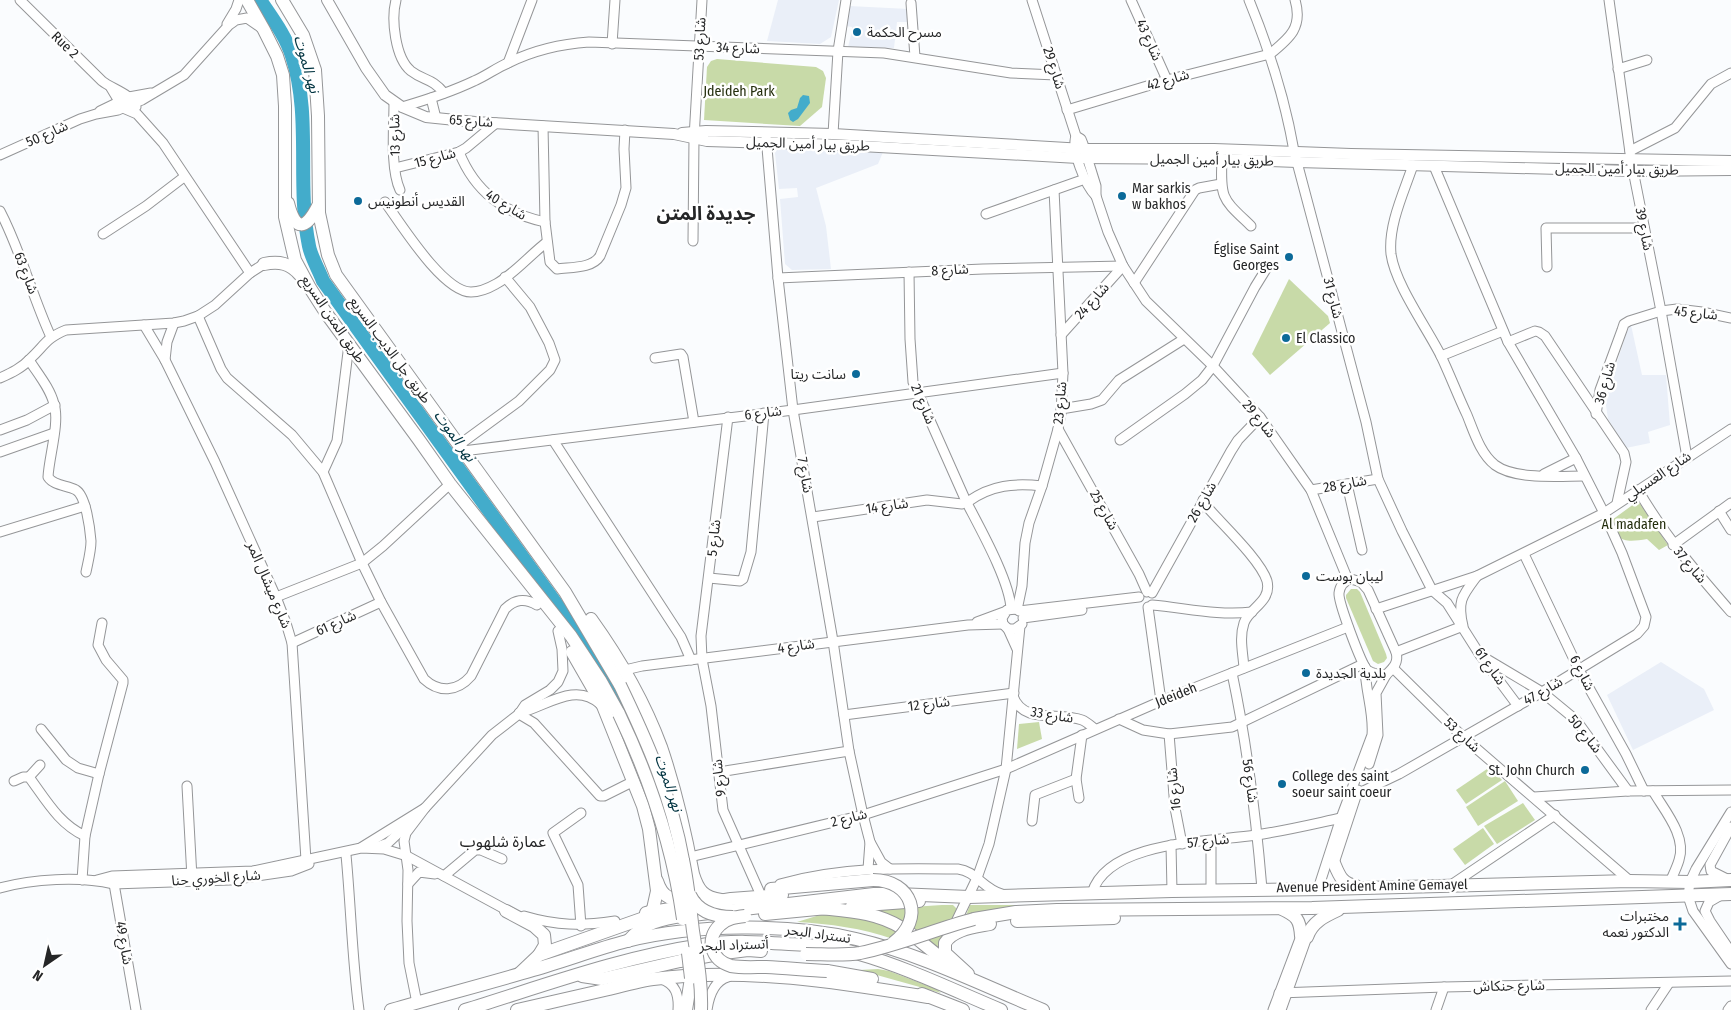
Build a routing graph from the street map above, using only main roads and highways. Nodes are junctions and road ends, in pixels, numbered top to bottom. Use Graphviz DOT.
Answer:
graph roads {
  1 [pos="246,0"];
  2 [pos="282,0"];
  3 [pos="327,0"];
  4 [pos="695,135"];
  5 [pos="766,138"];
  6 [pos="1081,153"];
  7 [pos="1731,161"];
  8 [pos="1731,170"];
  9 [pos="318,206"];
  10 [pos="288,219"];
  11 [pos="307,283"];
  12 [pos="479,522"];
  13 [pos="565,592"];
  14 [pos="684,833"];
  15 [pos="657,878"];
  16 [pos="1695,878"];
  17 [pos="1730,880"];
  18 [pos="1368,888"];
  19 [pos="688,889"];
  20 [pos="1322,889"];
  21 [pos="1727,894"];
  22 [pos="933,896"];
  23 [pos="727,900"];
  24 [pos="1347,907"];
  25 [pos="820,908"];
  26 [pos="1280,908"];
  27 [pos="1312,908"];
  28 [pos="1132,909"];
  29 [pos="506,911"];
  30 [pos="652,912"];
  31 [pos="741,916"];
  32 [pos="1304,936"];
  33 [pos="628,941"];
  34 [pos="884,947"];
  35 [pos="542,950"];
  36 [pos="968,974"];
  37 [pos="518,975"];
  38 [pos="577,975"];
  39 [pos="928,997"];
  40 [pos="1013,998"];
  41 [pos="484,1004"];
  42 [pos="554,1006"];
  43 [pos="392,1010"];
  44 [pos="465,1010"];
  45 [pos="516,1010"];
  46 [pos="686,1010"];
  47 [pos="701,1010"];
  48 [pos="963,1010"];
  49 [pos="1001,1010"];
  50 [pos="1044,1010"];
  1 -- 10 [label="highway, طريق المتن السريع"];
  2 -- 9 [label="highway, طريق جل الديب السريع"];
  3 -- 4 [label="main road, شارع 65"];
  4 -- 5 [label="main road, طريق بيار أمين الجميل"];
  5 -- 6 [label="main road, طريق بيار أمين الجميل"];
  5 -- 6 [label="main road, طريق بيار أمين الجميل"];
  6 -- 7 [label="main road, طريق بيار أمين الجميل"];
  6 -- 8 [label="main road, طريق بيار أمين الجميل"];
  9 -- 10 [label="highway"];
  9 -- 13 [label="highway, طريق جل الديب السريع"];
  10 -- 11 [label="highway, طريق المتن السريع"];
  10 -- 11 [label="highway"];
  11 -- 12 [label="highway, طريق المتن السريع"];
  12 -- 15 [label="highway"];
  12 -- 46 [label="highway, bridge"];
  13 -- 14 [label="highway"];
  13 -- 19 [label="highway, طريق جل الديب السريع, bridge"];
  14 -- 15 [label="highway"];
  14 -- 23 [label="highway"];
  15 -- 30 [label="highway"];
  16 -- 17 [label="highway, Avenue President Amine Gemayel"];
  16 -- 18 [label="highway, Avenue President Amine Gemayel"];
  16 -- 21 [label="highway"];
  18 -- 20 [label="highway, Avenue President Amine Gemayel"];
  18 -- 20 [label="highway"];
  19 -- 31 [label="highway, bridge"];
  19 -- 47 [label="highway, طريق جل الديب السريع, bridge"];
  20 -- 22 [label="highway, Avenue President Amine Gemayel"];
  20 -- 24 [label="highway"];
  20 -- 27 [label="highway"];
  21 -- 24 [label="highway, Avenue President Amine Gemayel"];
  22 -- 23 [label="highway"];
  22 -- 25 [label="highway"];
  22 -- 33 [label="highway"];
  23 -- 30 [label="highway"];
  23 -- 34 [label="highway, bridge"];
  24 -- 27 [label="highway, Avenue President Amine Gemayel"];
  24 -- 32 [label="highway"];
  25 -- 31 [label="highway"];
  25 -- 36 [label="highway"];
  26 -- 27 [label="highway, Avenue President Amine Gemayel"];
  26 -- 28 [label="highway, Avenue President Amine Gemayel"];
  26 -- 32 [label="highway"];
  27 -- 32 [label="highway"];
  28 -- 34 [label="highway, Avenue President Amine Gemayel, bridge"];
  28 -- 36 [label="highway"];
  29 -- 35 [label="highway"];
  30 -- 35 [label="highway"];
  30 -- 35 [label="highway"];
  31 -- 39 [label="highway, bridge"];
  33 -- 37 [label="highway"];
  33 -- 40 [label="highway, تستراد البحر"];
  34 -- 38 [label="highway, Avenue President Amine Gemayel, bridge"];
  35 -- 37 [label="highway"];
  36 -- 40 [label="highway"];
  37 -- 43 [label="highway"];
  38 -- 41 [label="highway, أتستراد البحر"];
  38 -- 49 [label="highway, أتستراد البحر"];
  39 -- 42 [label="highway"];
  39 -- 48 [label="highway"];
  40 -- 50 [label="highway"];
  41 -- 44 [label="highway, أتستراد البحر"];
  41 -- 45 [label="highway"];
  42 -- 45 [label="highway"];
}
